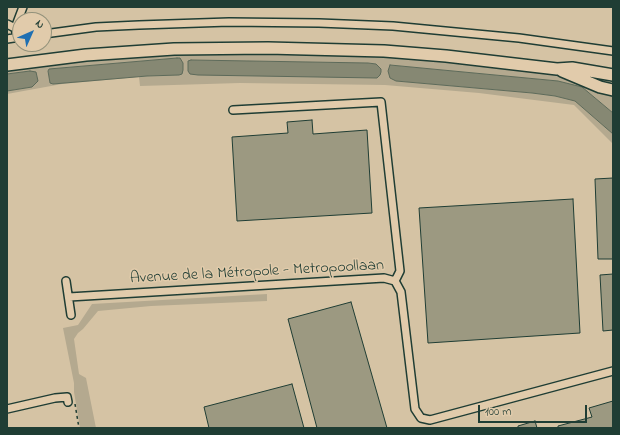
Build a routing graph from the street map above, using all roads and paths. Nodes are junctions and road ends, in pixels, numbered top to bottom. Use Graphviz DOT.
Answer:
graph roads {
  1 [pos="52,33"];
  2 [pos="613,51"];
  3 [pos="7,65"];
  4 [pos="558,69"];
  5 [pos="613,75"];
  6 [pos="613,90"];
  7 [pos="233,110"];
  8 [pos="66,281"];
  9 [pos="395,281"];
  10 [pos="69,297"];
  11 [pos="70,315"];
  12 [pos="613,371"];
  13 [pos="67,400"];
  14 [pos="7,409"];
  15 [pos="79,428"];
  1 -- 2 [label="street"];
  3 -- 4 [label="highway"];
  4 -- 5 [label="highway"];
  4 -- 6 [label="highway"];
  7 -- 9 [label="street"];
  8 -- 10 [label="street"];
  9 -- 10 [label="street, Avenue de la Métropole - Metropoollaan"];
  9 -- 12 [label="street, Avenue de la Métropole - Metropoollaan"];
  10 -- 11 [label="street"];
  13 -- 14 [label="street"];
  13 -- 15 [label="path"];
}
